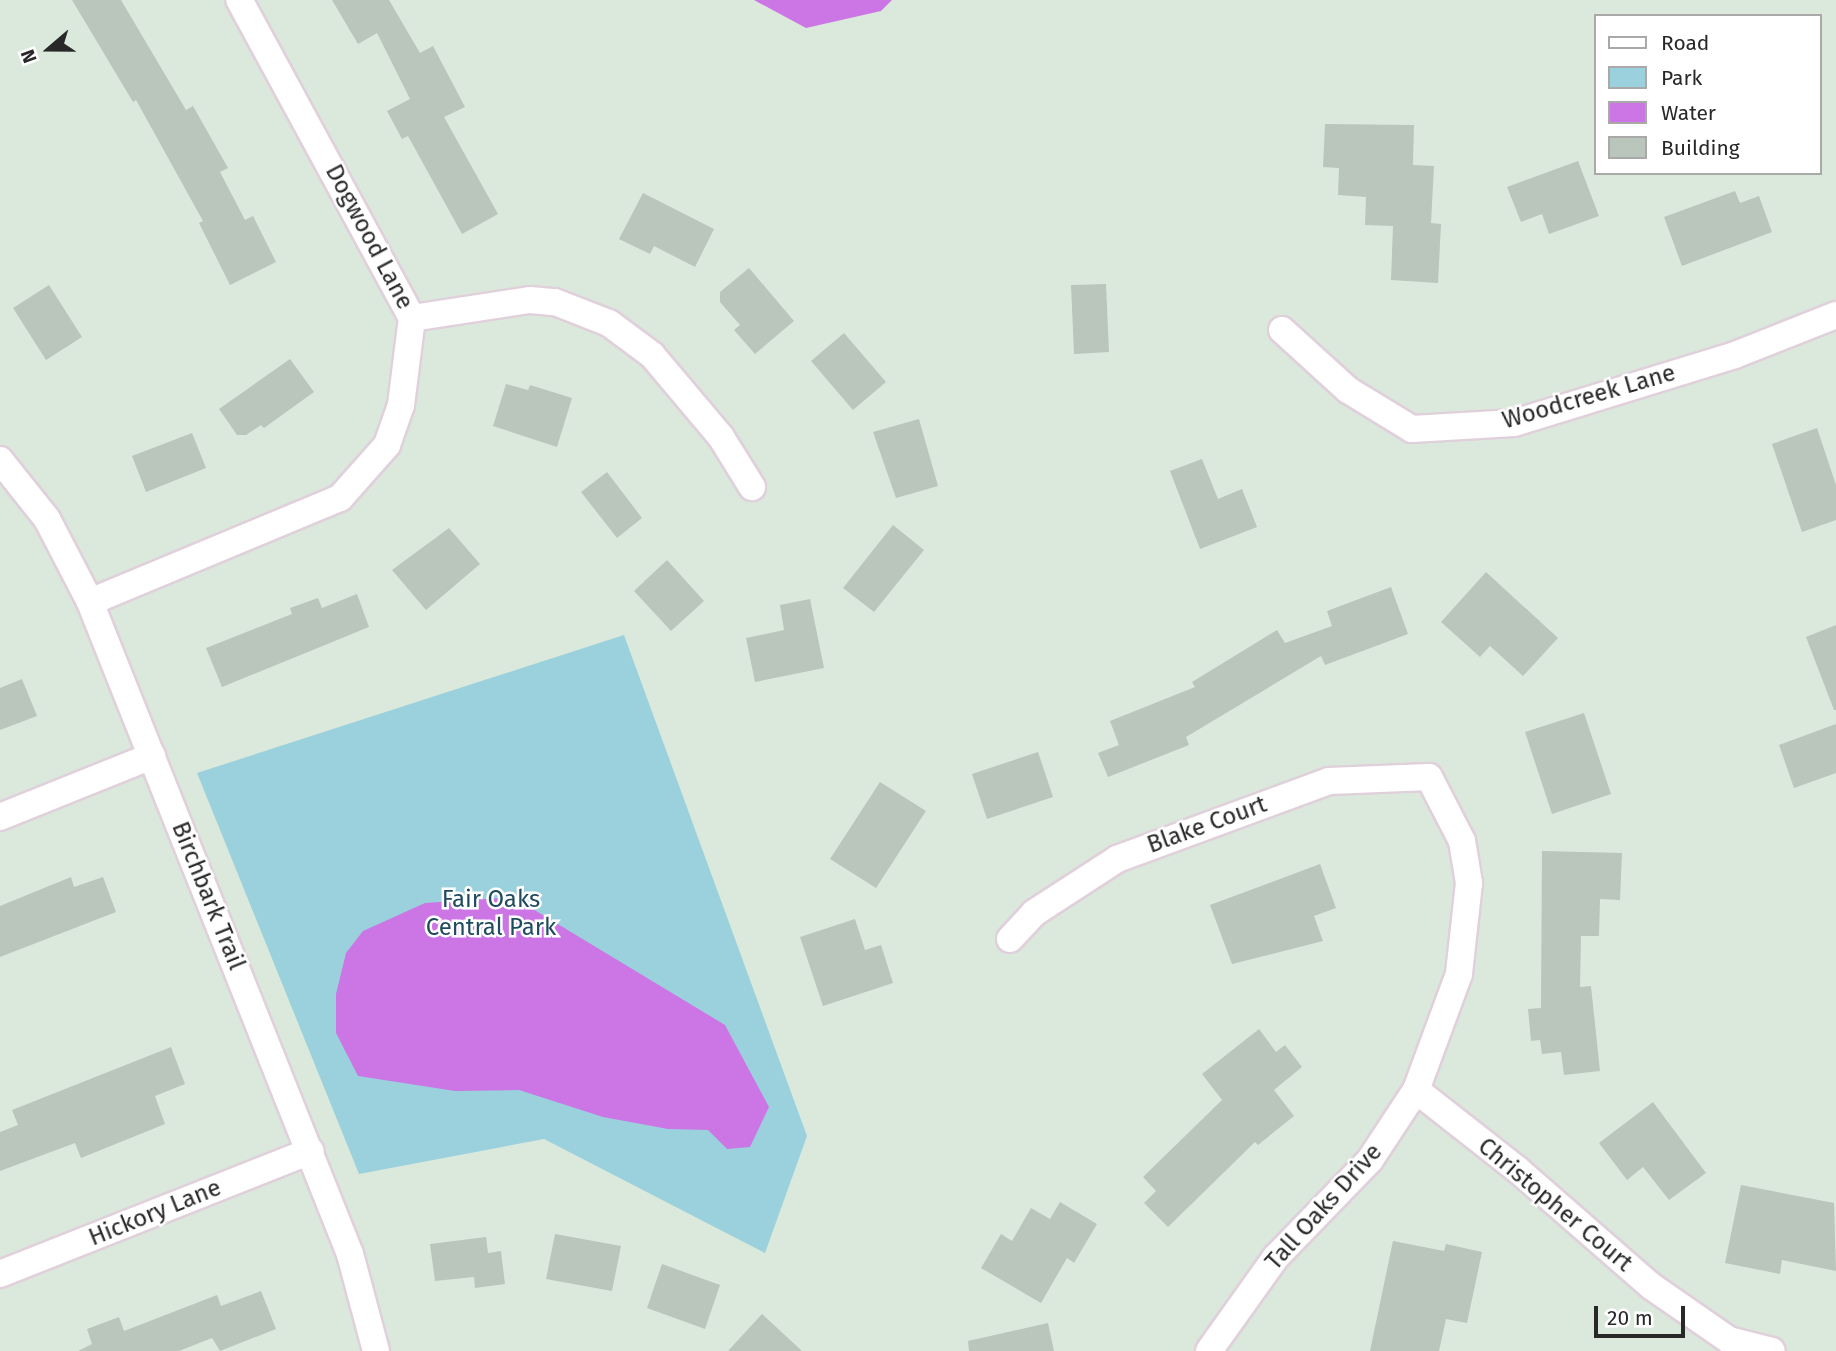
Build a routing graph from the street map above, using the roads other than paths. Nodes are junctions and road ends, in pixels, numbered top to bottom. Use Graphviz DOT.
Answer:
graph roads {
  1 [pos="239,0"];
  2 [pos="1836,314"];
  3 [pos="412,318"];
  4 [pos="1282,330"];
  5 [pos="0,460"];
  6 [pos="752,487"];
  7 [pos="90,602"];
  8 [pos="152,756"];
  9 [pos="1429,777"];
  10 [pos="0,817"];
  11 [pos="1010,939"];
  12 [pos="1416,1090"];
  13 [pos="310,1151"];
  14 [pos="0,1274"];
  15 [pos="376,1351"];
  16 [pos="1209,1351"];
  17 [pos="1772,1351"];
  1 -- 3 [label="street, Dogwood Lane"];
  2 -- 4 [label="street, Woodcreek Lane"];
  3 -- 6 [label="street"];
  3 -- 7 [label="street, Dogwood Lane"];
  5 -- 7 [label="street, Birchbark Trail"];
  7 -- 8 [label="street, Birchbark Trail"];
  8 -- 10 [label="street"];
  8 -- 13 [label="street, Birchbark Trail"];
  9 -- 11 [label="street, Blake Court"];
  9 -- 12 [label="street, Tall Oaks Drive"];
  12 -- 16 [label="street, Tall Oaks Drive"];
  12 -- 17 [label="street, Christopher Court"];
  13 -- 14 [label="street, Hickory Lane"];
  13 -- 15 [label="street, Birchbark Trail"];
}
